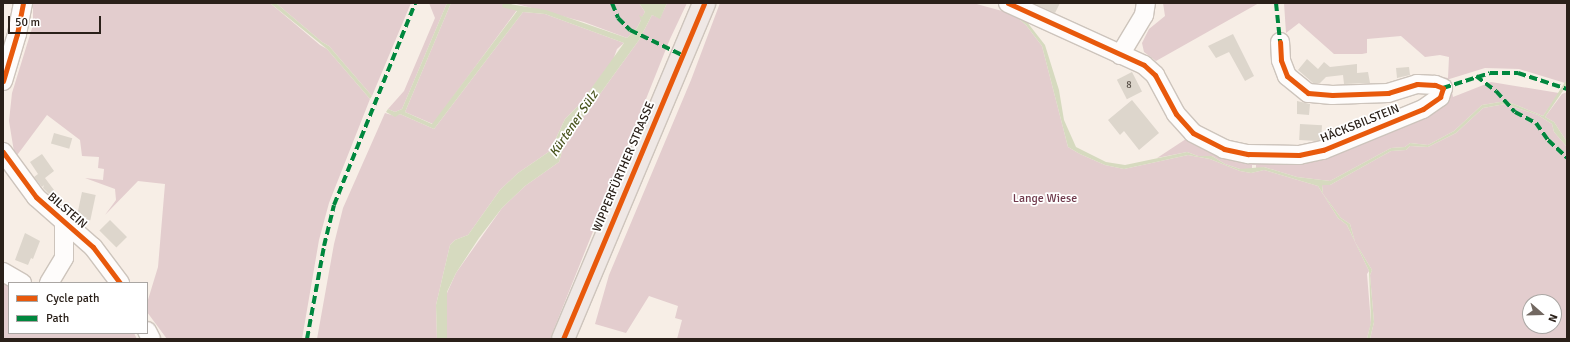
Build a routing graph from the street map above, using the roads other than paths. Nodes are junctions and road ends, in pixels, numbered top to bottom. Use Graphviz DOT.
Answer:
graph roads {
  1 [pos="23,3"];
  2 [pos="704,3"];
  3 [pos="1008,3"];
  4 [pos="1146,3"];
  5 [pos="1280,42"];
  6 [pos="1120,55"];
  7 [pos="3,80"];
  8 [pos="3,152"];
  9 [pos="64,221"];
  10 [pos="3,272"];
  11 [pos="20,282"];
  12 [pos="50,282"];
  13 [pos="119,282"];
  14 [pos="562,339"];
  1 -- 7 [label="street"];
  2 -- 14 [label="main road, WIPPERFÜRTHER STRASSE"];
  3 -- 6 [label="street, HÄCKSBILSTEIN"];
  4 -- 6 [label="street"];
  5 -- 6 [label="street, HÄCKSBILSTEIN"];
  8 -- 9 [label="street, BILSTEIN"];
  9 -- 12 [label="street, BILSTEIN"];
  9 -- 13 [label="street, BILSTEIN"];
  10 -- 11 [label="street"];
}
